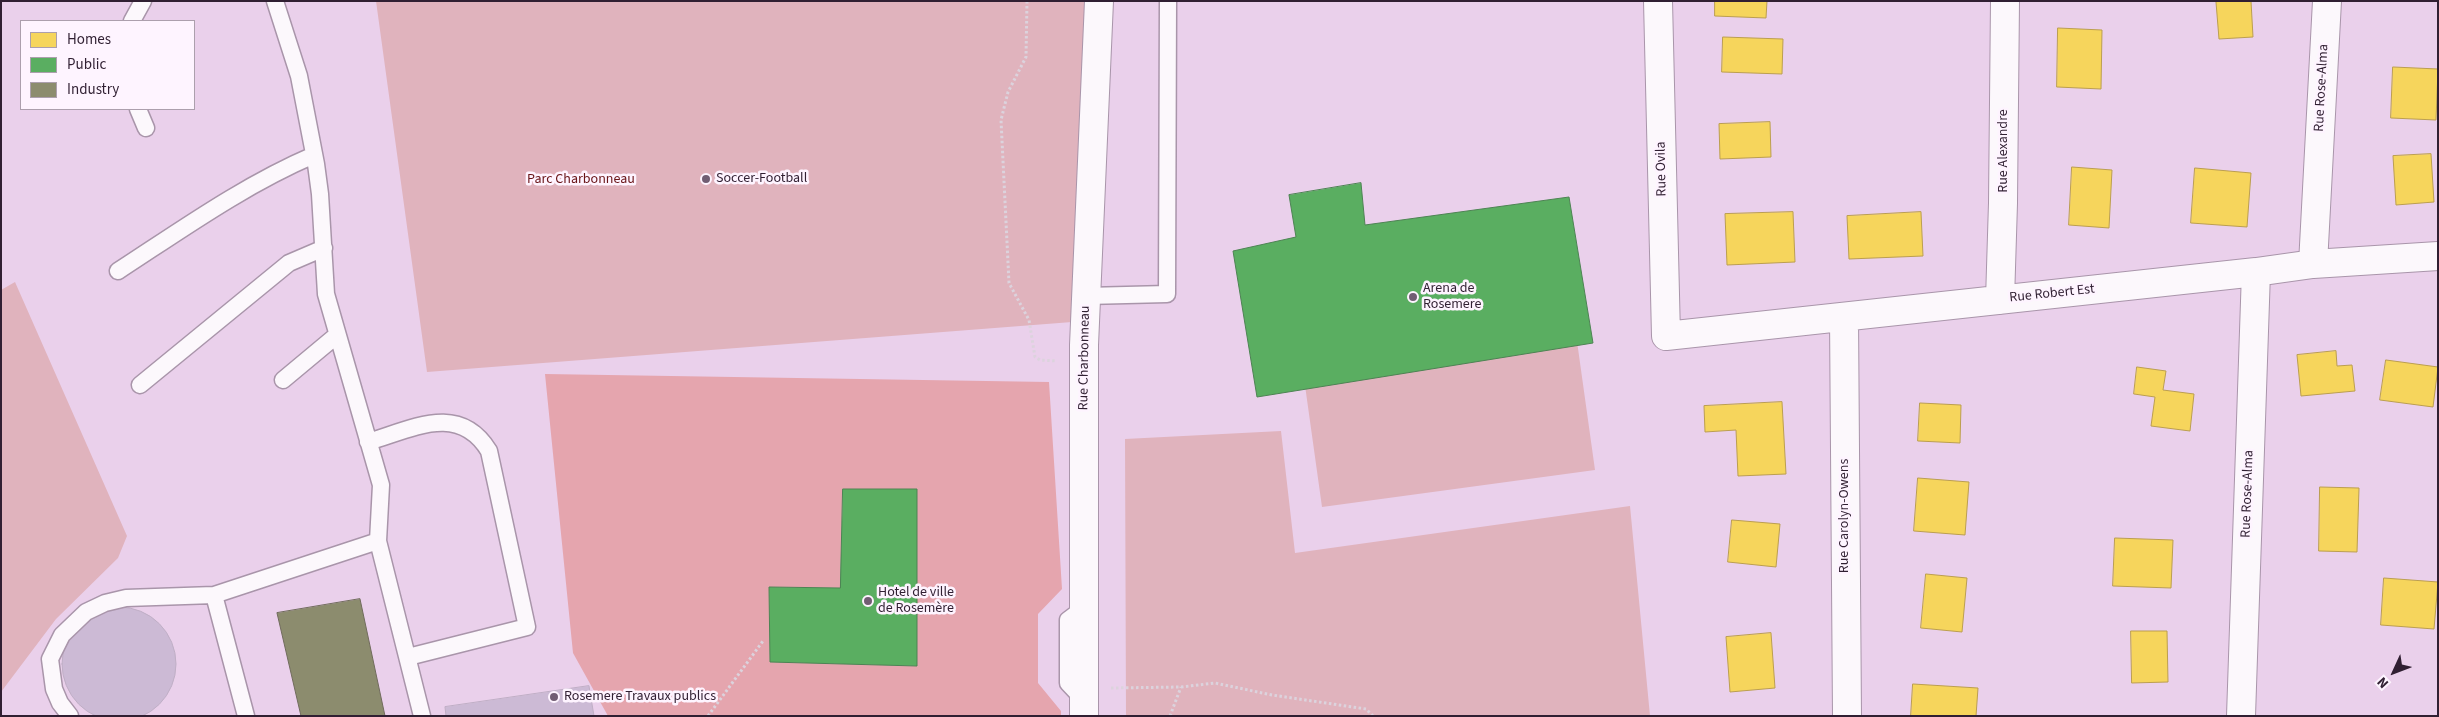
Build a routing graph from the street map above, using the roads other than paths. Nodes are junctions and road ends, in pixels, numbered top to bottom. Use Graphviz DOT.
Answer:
graph roads {
  1 [pos="143,1"];
  2 [pos="276,1"];
  3 [pos="1099,1"];
  4 [pos="1168,1"];
  5 [pos="1658,1"];
  6 [pos="2005,1"];
  7 [pos="2327,1"];
  8 [pos="133,20"];
  9 [pos="138,110"];
  10 [pos="146,128"];
  11 [pos="314,155"];
  12 [pos="324,248"];
  13 [pos="2438,256"];
  14 [pos="2313,264"];
  15 [pos="118,271"];
  16 [pos="2256,272"];
  17 [pos="1086,296"];
  18 [pos="2000,300"];
  19 [pos="1844,317"];
  20 [pos="337,335"];
  21 [pos="1666,336"];
  22 [pos="283,380"];
  23 [pos="140,384"];
  24 [pos="368,442"];
  25 [pos="378,541"];
  26 [pos="214,595"];
  27 [pos="408,657"];
  28 [pos="1084,701"];
  29 [pos="70,716"];
  30 [pos="246,716"];
  31 [pos="422,716"];
  32 [pos="1846,716"];
  33 [pos="2241,716"];
  1 -- 8 [label="lane"];
  2 -- 11 [label="lane"];
  3 -- 17 [label="street, Rue Charbonneau"];
  4 -- 17 [label="lane"];
  5 -- 21 [label="street, Rue Ovila"];
  6 -- 18 [label="street, Rue Alexandre"];
  7 -- 14 [label="street, Rue Rose-Alma"];
  9 -- 10 [label="lane"];
  11 -- 12 [label="lane"];
  11 -- 15 [label="lane"];
  12 -- 20 [label="lane"];
  12 -- 23 [label="lane"];
  13 -- 14 [label="street, Rue Robert Est"];
  14 -- 16 [label="street, Rue Robert Est"];
  16 -- 18 [label="street, Rue Robert Est"];
  16 -- 33 [label="street, Rue Rose-Alma"];
  17 -- 28 [label="street, Rue Charbonneau"];
  18 -- 19 [label="street, Rue Robert Est"];
  19 -- 21 [label="street, Rue Robert Est"];
  19 -- 32 [label="street, Rue Carolyn-Owens"];
  20 -- 22 [label="lane"];
  20 -- 24 [label="lane"];
  24 -- 25 [label="lane"];
  24 -- 27 [label="lane"];
  25 -- 26 [label="lane"];
  25 -- 27 [label="lane"];
  26 -- 29 [label="lane"];
  26 -- 30 [label="lane"];
  27 -- 31 [label="lane"];
}
